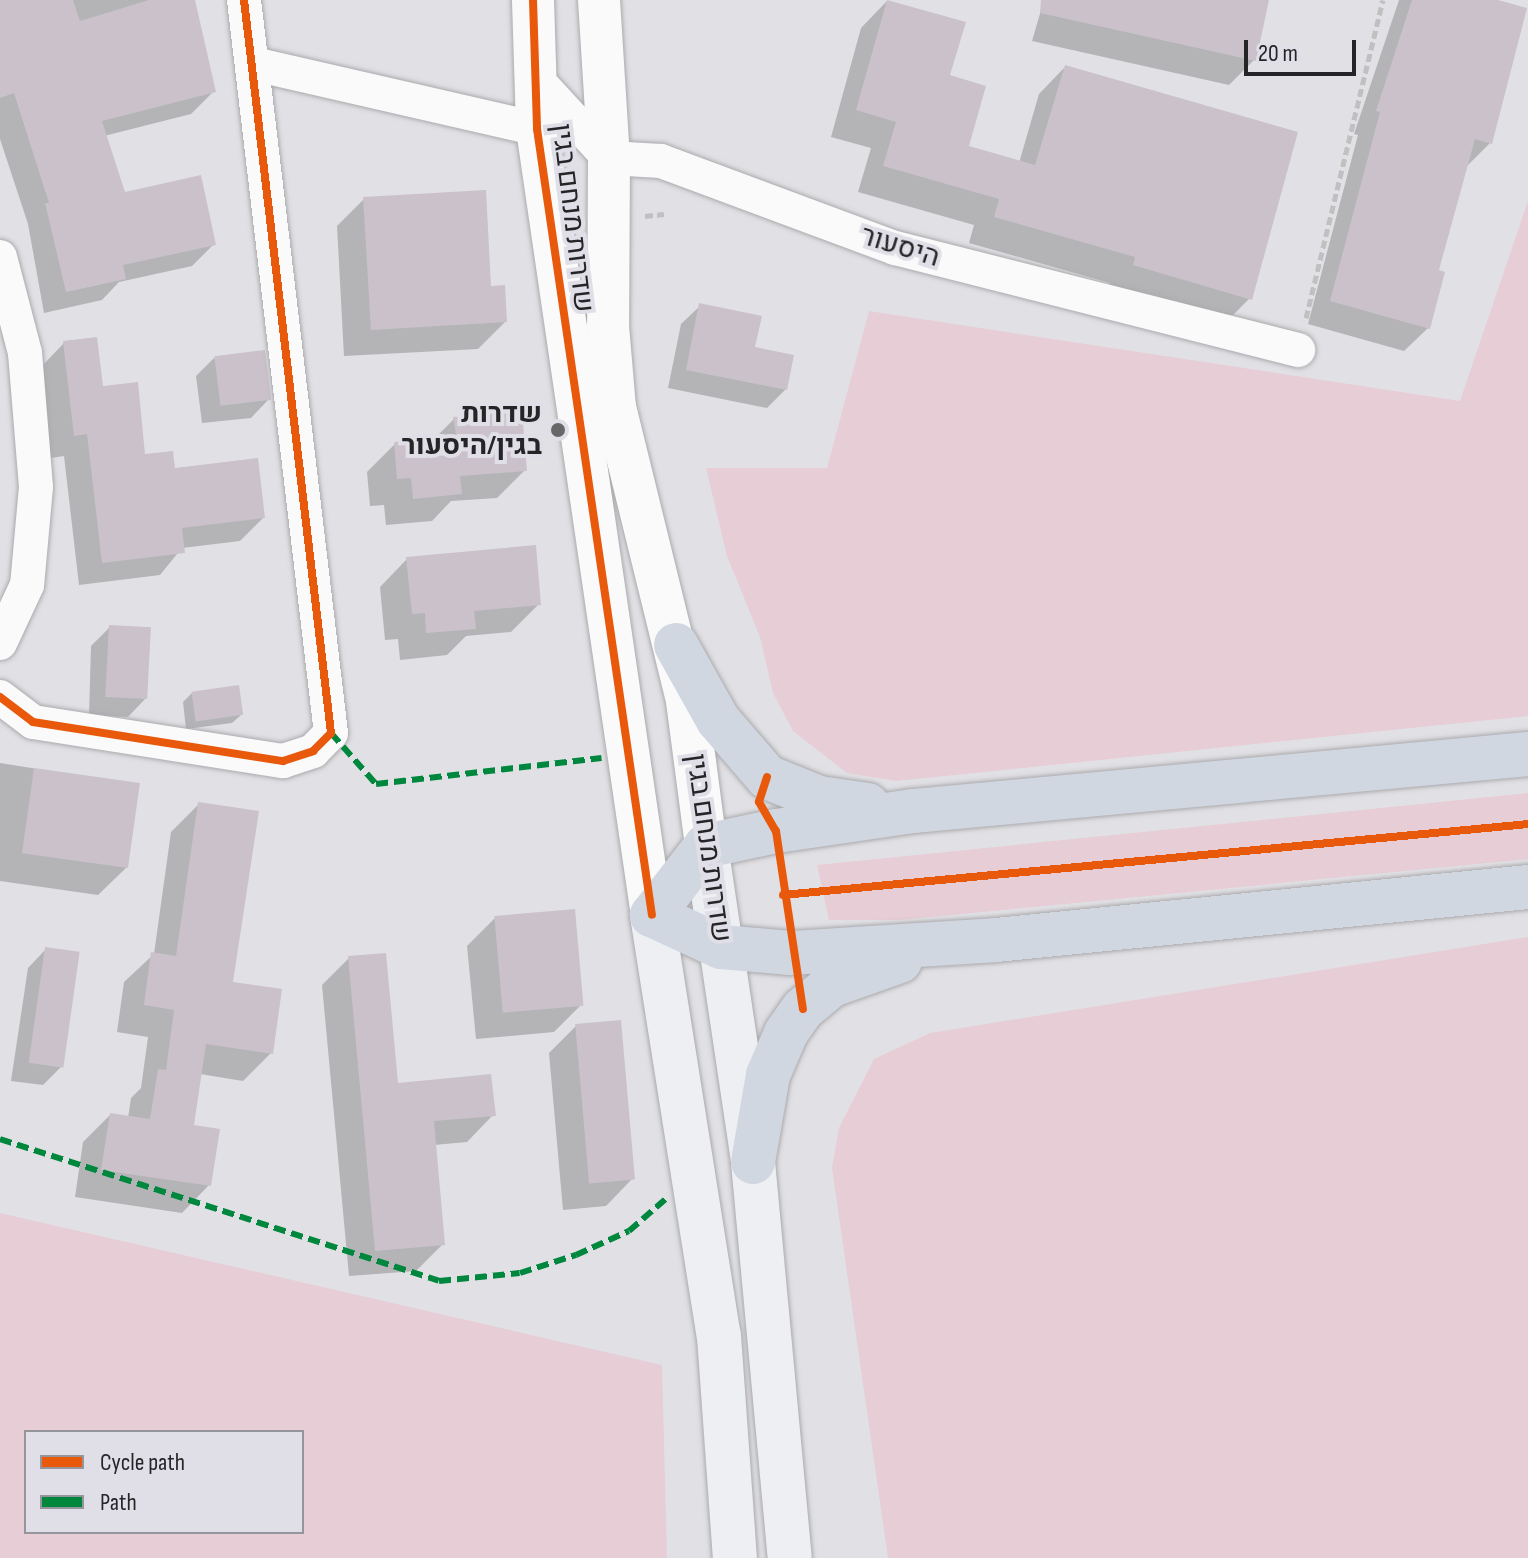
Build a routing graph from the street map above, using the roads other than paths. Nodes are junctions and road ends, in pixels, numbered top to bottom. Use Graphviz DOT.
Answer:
graph roads {
  1 [pos="244,0"];
  2 [pos="533,0"];
  3 [pos="599,0"];
  4 [pos="254,64"];
  5 [pos="538,81"];
  6 [pos="537,129"];
  7 [pos="609,158"];
  8 [pos="0,257"];
  9 [pos="1298,350"];
  10 [pos="0,643"];
  11 [pos="676,645"];
  12 [pos="0,697"];
  13 [pos="1528,754"];
  14 [pos="913,811"];
  15 [pos="706,846"];
  16 [pos="1528,887"];
  17 [pos="652,915"];
  18 [pos="996,940"];
  19 [pos="721,947"];
  20 [pos="753,1162"];
  21 [pos="790,1555"];
  22 [pos="735,1558"];
  1 -- 4 [label="street"];
  2 -- 5 [label="street, שדרות מנחם בגין"];
  3 -- 7 [label="street, שדרות מנחם בגין"];
  4 -- 6 [label="street"];
  4 -- 12 [label="street"];
  5 -- 6 [label="street, שדרות מנחם בגין"];
  5 -- 7 [label="street"];
  6 -- 17 [label="street, שדרות מנחם בגין"];
  7 -- 9 [label="street, היסעור"];
  7 -- 11 [label="street, שדרות מנחם בגין"];
  8 -- 10 [label="street"];
  11 -- 14 [label="highway"];
  11 -- 15 [label="street, שדרות מנחם בגין"];
  13 -- 14 [label="highway"];
  14 -- 15 [label="highway"];
  15 -- 17 [label="highway"];
  15 -- 19 [label="main road, שדרות מנחם בגין"];
  16 -- 18 [label="highway"];
  17 -- 19 [label="highway"];
  17 -- 22 [label="main road, שדרות מנחם בגין"];
  18 -- 19 [label="highway"];
  18 -- 20 [label="highway"];
  19 -- 20 [label="main road, שדרות מנחם בגין"];
  20 -- 21 [label="main road, שדרות מנחם בגין"];
}
